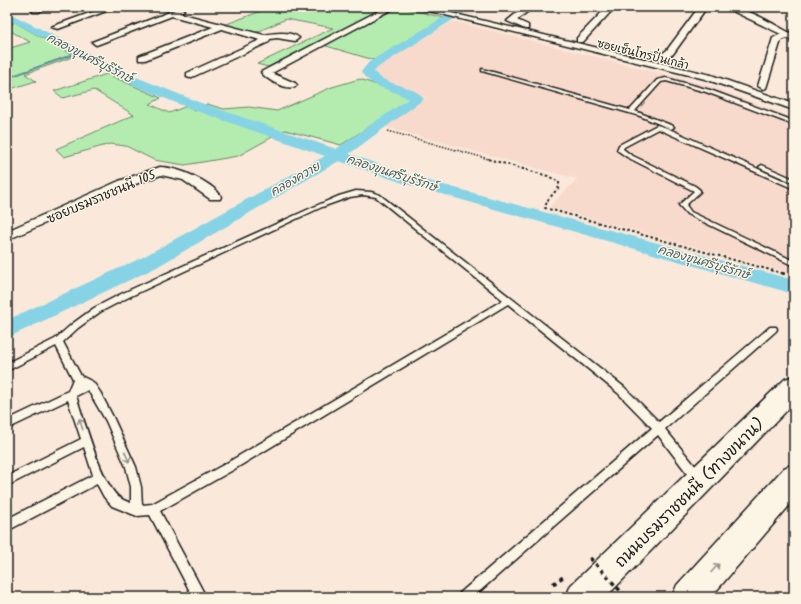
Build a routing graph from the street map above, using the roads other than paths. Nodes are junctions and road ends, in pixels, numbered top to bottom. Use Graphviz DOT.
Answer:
graph roads {
  1 [pos="44,7"];
  2 [pos="113,7"];
  3 [pos="187,7"];
  4 [pos="392,7"];
  5 [pos="417,7"];
  6 [pos="529,7"];
  7 [pos="611,7"];
  8 [pos="703,7"];
  9 [pos="728,7"];
  10 [pos="36,10"];
  11 [pos="171,13"];
  12 [pos="484,24"];
  13 [pos="55,27"];
  14 [pos="220,27"];
  15 [pos="791,37"];
  16 [pos="264,38"];
  17 [pos="295,38"];
  18 [pos="580,40"];
  19 [pos="96,42"];
  20 [pos="142,58"];
  21 [pos="484,70"];
  22 [pos="190,75"];
  23 [pos="292,85"];
  24 [pos="763,86"];
  25 [pos="794,108"];
  26 [pos="631,112"];
  27 [pos="794,115"];
  28 [pos="794,123"];
  29 [pos="794,180"];
  30 [pos="794,187"];
  31 [pos="215,196"];
  32 [pos="7,236"];
  33 [pos="794,264"];
  34 [pos="509,300"];
  35 [pos="773,329"];
  36 [pos="58,341"];
  37 [pos="7,367"];
  38 [pos="78,379"];
  39 [pos="90,385"];
  40 [pos="794,386"];
  41 [pos="71,395"];
  42 [pos="7,425"];
  43 [pos="659,429"];
  44 [pos="86,441"];
  45 [pos="99,477"];
  46 [pos="794,478"];
  47 [pos="7,481"];
  48 [pos="700,481"];
  49 [pos="154,509"];
  50 [pos="137,511"];
  51 [pos="7,525"];
  52 [pos="200,597"];
  53 [pos="464,597"];
  54 [pos="583,597"];
  55 [pos="689,597"];
  1 -- 10 [label="street"];
  2 -- 13 [label="street"];
  3 -- 11 [label="street"];
  4 -- 23 [label="street"];
  5 -- 12 [label="street, ซอยเซ็นโทรปิ่นเกล้า"];
  6 -- 18 [label="street"];
  7 -- 18 [label="street"];
  8 -- 18 [label="street"];
  9 -- 15 [label="street"];
  11 -- 14 [label="street"];
  11 -- 19 [label="street"];
  12 -- 25 [label="street, ซอยเซ็นโทรปิ่นเกล้า"];
  12 -- 27 [label="street, ซอยเซ็นโทรปิ่นเกล้า"];
  14 -- 16 [label="street"];
  14 -- 20 [label="street"];
  15 -- 24 [label="street"];
  16 -- 17 [label="street"];
  16 -- 22 [label="street"];
  21 -- 26 [label="lane"];
  26 -- 28 [label="lane"];
  26 -- 29 [label="lane"];
  30 -- 33 [label="lane"];
  31 -- 32 [label="street, ซอยบรมราชชนนี 105"];
  34 -- 36 [label="lane"];
  34 -- 43 [label="lane"];
  34 -- 49 [label="lane"];
  35 -- 43 [label="lane"];
  36 -- 37 [label="lane"];
  36 -- 38 [label="lane"];
  38 -- 39 [label="lane"];
  38 -- 41 [label="lane"];
  39 -- 41 [label="lane"];
  39 -- 50 [label="lane, one-way"];
  40 -- 48 [label="main road, ถนนบรมราชชนนี (ทางขนาน)"];
  41 -- 42 [label="lane"];
  44 -- 41 [label="lane, one-way"];
  43 -- 48 [label="lane"];
  43 -- 53 [label="lane"];
  44 -- 45 [label="lane"];
  44 -- 47 [label="lane"];
  45 -- 50 [label="lane"];
  45 -- 51 [label="lane"];
  55 -- 46 [label="main road, one-way"];
  48 -- 54 [label="main road, ถนนบรมราชชนนี (ทางขนาน)"];
  49 -- 50 [label="lane"];
  49 -- 52 [label="lane"];
}
